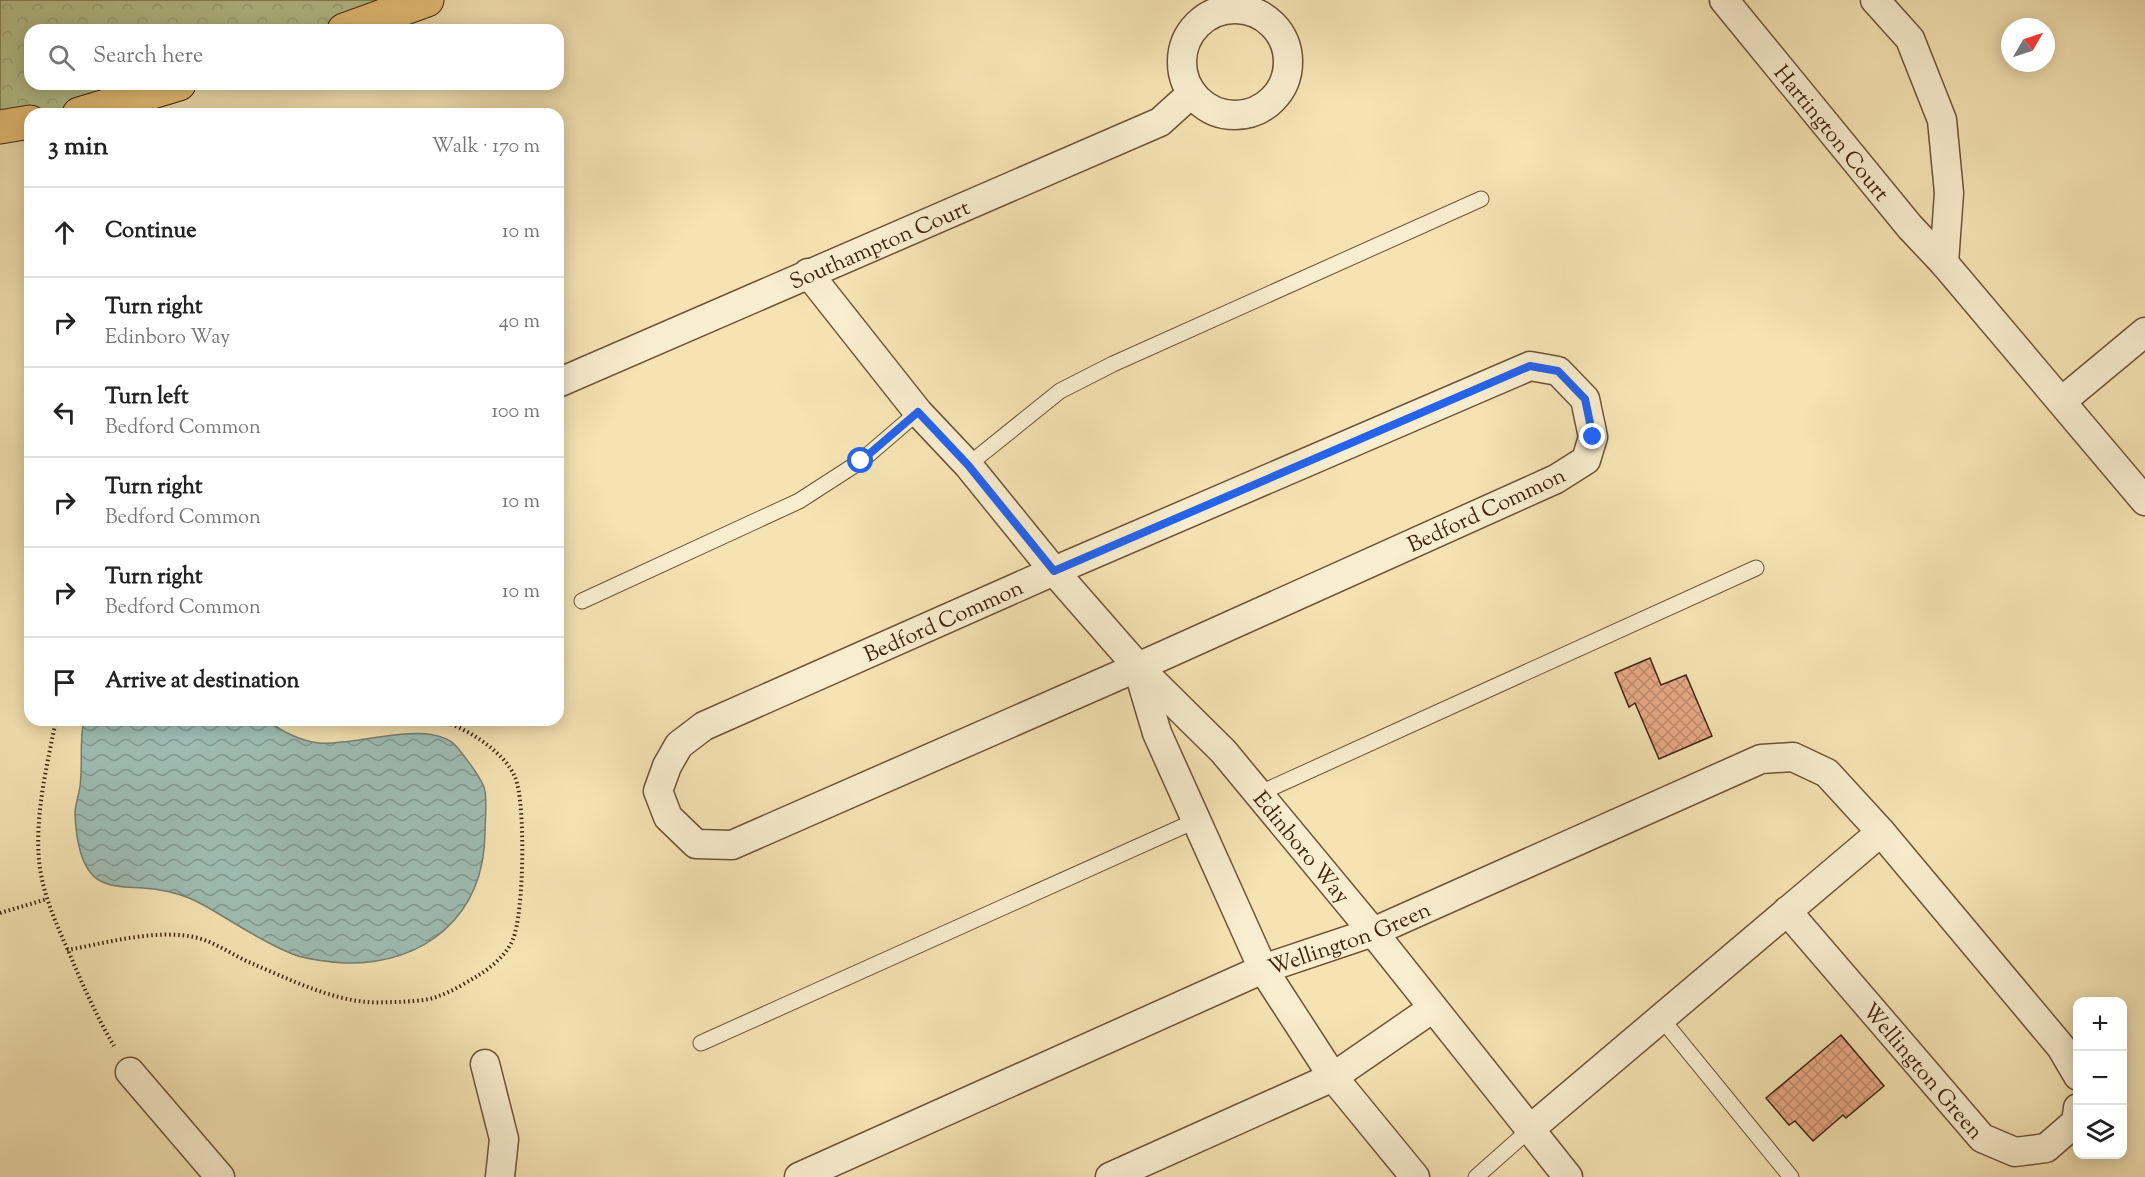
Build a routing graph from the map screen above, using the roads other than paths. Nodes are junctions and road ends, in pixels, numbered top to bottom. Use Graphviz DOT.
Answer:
graph roads {
  1 [pos="427,0"];
  2 [pos="1724,0"];
  3 [pos="1875,0"];
  4 [pos="361,24"];
  5 [pos="159,90"];
  6 [pos="1192,93"];
  7 [pos="99,108"];
  8 [pos="24,123"];
  9 [pos="0,127"];
  10 [pos="1481,199"];
  11 [pos="1944,262"];
  12 [pos="808,273"];
  13 [pos="2145,332"];
  14 [pos="564,379"];
  15 [pos="2062,401"];
  16 [pos="918,412"];
  17 [pos="968,465"];
  18 [pos="2145,501"];
  19 [pos="1756,568"];
  20 [pos="1054,571"];
  21 [pos="582,601"];
  22 [pos="1138,667"];
  23 [pos="1258,794"];
  24 [pos="1195,821"];
  25 [pos="1881,832"];
  26 [pos="1786,911"];
  27 [pos="1373,932"];
  28 [pos="1263,969"];
  29 [pos="1433,1008"];
  30 [pos="1661,1018"];
  31 [pos="701,1043"];
  32 [pos="485,1064"];
  33 [pos="2073,1067"];
  34 [pos="130,1072"];
  35 [pos="1333,1077"];
  36 [pos="2073,1125"];
  37 [pos="1529,1130"];
  38 [pos="220,1177"];
  39 [pos="500,1177"];
  40 [pos="799,1177"];
  41 [pos="1110,1177"];
  42 [pos="1415,1177"];
  43 [pos="1476,1177"];
  44 [pos="1568,1177"];
  45 [pos="1791,1177"];
  1 -- 4 [label="main road"];
  2 -- 11 [label="street, Hartington Court"];
  3 -- 11 [label="street"];
  5 -- 7 [label="main road"];
  6 -- 12 [label="street, Southampton Court"];
  8 -- 9 [label="main road"];
  10 -- 17 [label="lane"];
  11 -- 15 [label="street, Hartington Court"];
  12 -- 14 [label="street, Southampton Court"];
  12 -- 16 [label="street, Edinboro Way"];
  13 -- 15 [label="street"];
  15 -- 18 [label="street, Hartington Court"];
  16 -- 17 [label="street, Edinboro Way"];
  16 -- 21 [label="lane"];
  17 -- 20 [label="street, Edinboro Way"];
  19 -- 23 [label="lane"];
  20 -- 22 [label="street, Edinboro Way"];
  20 -- 22 [label="street, Bedford Common"];
  20 -- 22 [label="street, Bedford Common"];
  22 -- 23 [label="street, Edinboro Way"];
  22 -- 24 [label="street, Edinboro Way"];
  23 -- 27 [label="street, Edinboro Way"];
  24 -- 28 [label="street, Edinboro Way"];
  24 -- 31 [label="lane"];
  25 -- 26 [label="street"];
  25 -- 27 [label="street, Wellington Green"];
  25 -- 33 [label="street, Wellington Green"];
  26 -- 30 [label="street"];
  26 -- 36 [label="street, Wellington Green"];
  27 -- 28 [label="street, Wellington Green"];
  27 -- 29 [label="street, Edinboro Way"];
  28 -- 35 [label="street, Edinboro Way"];
  28 -- 40 [label="street, Wellington Green"];
  29 -- 35 [label="street"];
  29 -- 37 [label="street, Edinboro Way"];
  30 -- 37 [label="street"];
  30 -- 45 [label="lane"];
  32 -- 39 [label="street"];
  34 -- 38 [label="street"];
  35 -- 41 [label="street"];
  35 -- 42 [label="street, Edinboro Way"];
  37 -- 43 [label="lane"];
  37 -- 44 [label="street, Edinboro Way"];
}
